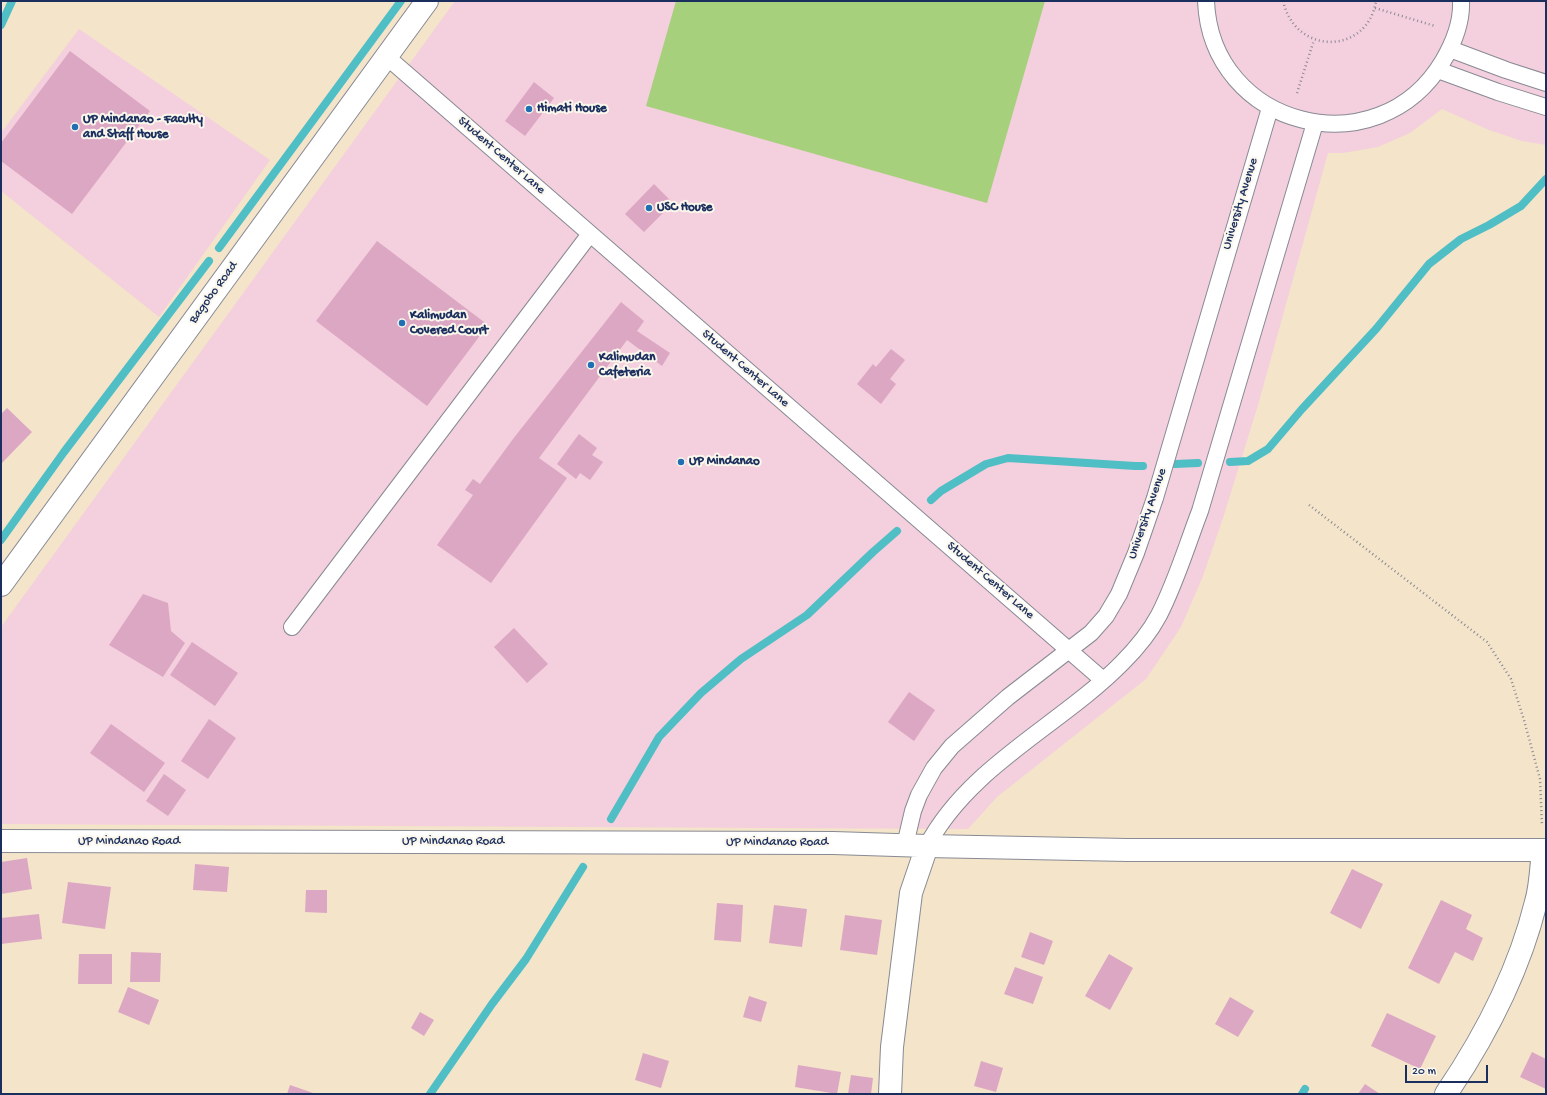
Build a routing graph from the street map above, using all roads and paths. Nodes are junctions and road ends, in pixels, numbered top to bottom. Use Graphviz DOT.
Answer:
graph roads {
  1 [pos="427,1"];
  2 [pos="1206,1"];
  3 [pos="1283,1"];
  4 [pos="1376,1"];
  5 [pos="1461,1"];
  6 [pos="1375,8"];
  7 [pos="1456,33"];
  8 [pos="1314,40"];
  9 [pos="1450,49"];
  10 [pos="387,57"];
  11 [pos="1438,70"];
  12 [pos="1546,83"];
  13 [pos="1546,107"];
  14 [pos="1270,108"];
  15 [pos="1290,117"];
  16 [pos="1315,123"];
  17 [pos="590,234"];
  18 [pos="1309,505"];
  19 [pos="1,585"];
  20 [pos="292,628"];
  21 [pos="1070,651"];
  22 [pos="1104,680"];
  23 [pos="1,841"];
  24 [pos="905,845"];
  25 [pos="928,846"];
  26 [pos="1545,850"];
  27 [pos="911,893"];
  28 [pos="890,1094"];
  29 [pos="1446,1094"];
  1 -- 10 [label="street, Bagobo Road"];
  2 -- 14 [label="lane"];
  3 -- 8 [label="path"];
  4 -- 6 [label="path"];
  5 -- 7 [label="lane"];
  6 -- 7 [label="path"];
  6 -- 8 [label="path"];
  7 -- 9 [label="lane"];
  8 -- 15 [label="path"];
  9 -- 11 [label="lane"];
  9 -- 12 [label="lane"];
  10 -- 17 [label="lane, Student Center Lane"];
  10 -- 19 [label="street, Bagobo Road"];
  11 -- 13 [label="lane"];
  11 -- 16 [label="lane"];
  14 -- 15 [label="lane"];
  14 -- 21 [label="lane, University Avenue"];
  15 -- 16 [label="lane"];
  16 -- 22 [label="lane"];
  17 -- 20 [label="lane"];
  17 -- 21 [label="lane, Student Center Lane"];
  18 -- 26 [label="path"];
  21 -- 22 [label="lane, Student Center Lane"];
  21 -- 24 [label="lane, University Avenue"];
  22 -- 25 [label="lane"];
  23 -- 24 [label="street, UP Mindanao Road"];
  24 -- 25 [label="street, UP Mindanao Road"];
  24 -- 27 [label="street"];
  25 -- 26 [label="street, UP Mindanao Road"];
  25 -- 27 [label="street"];
  26 -- 29 [label="street"];
  27 -- 28 [label="street"];
}
